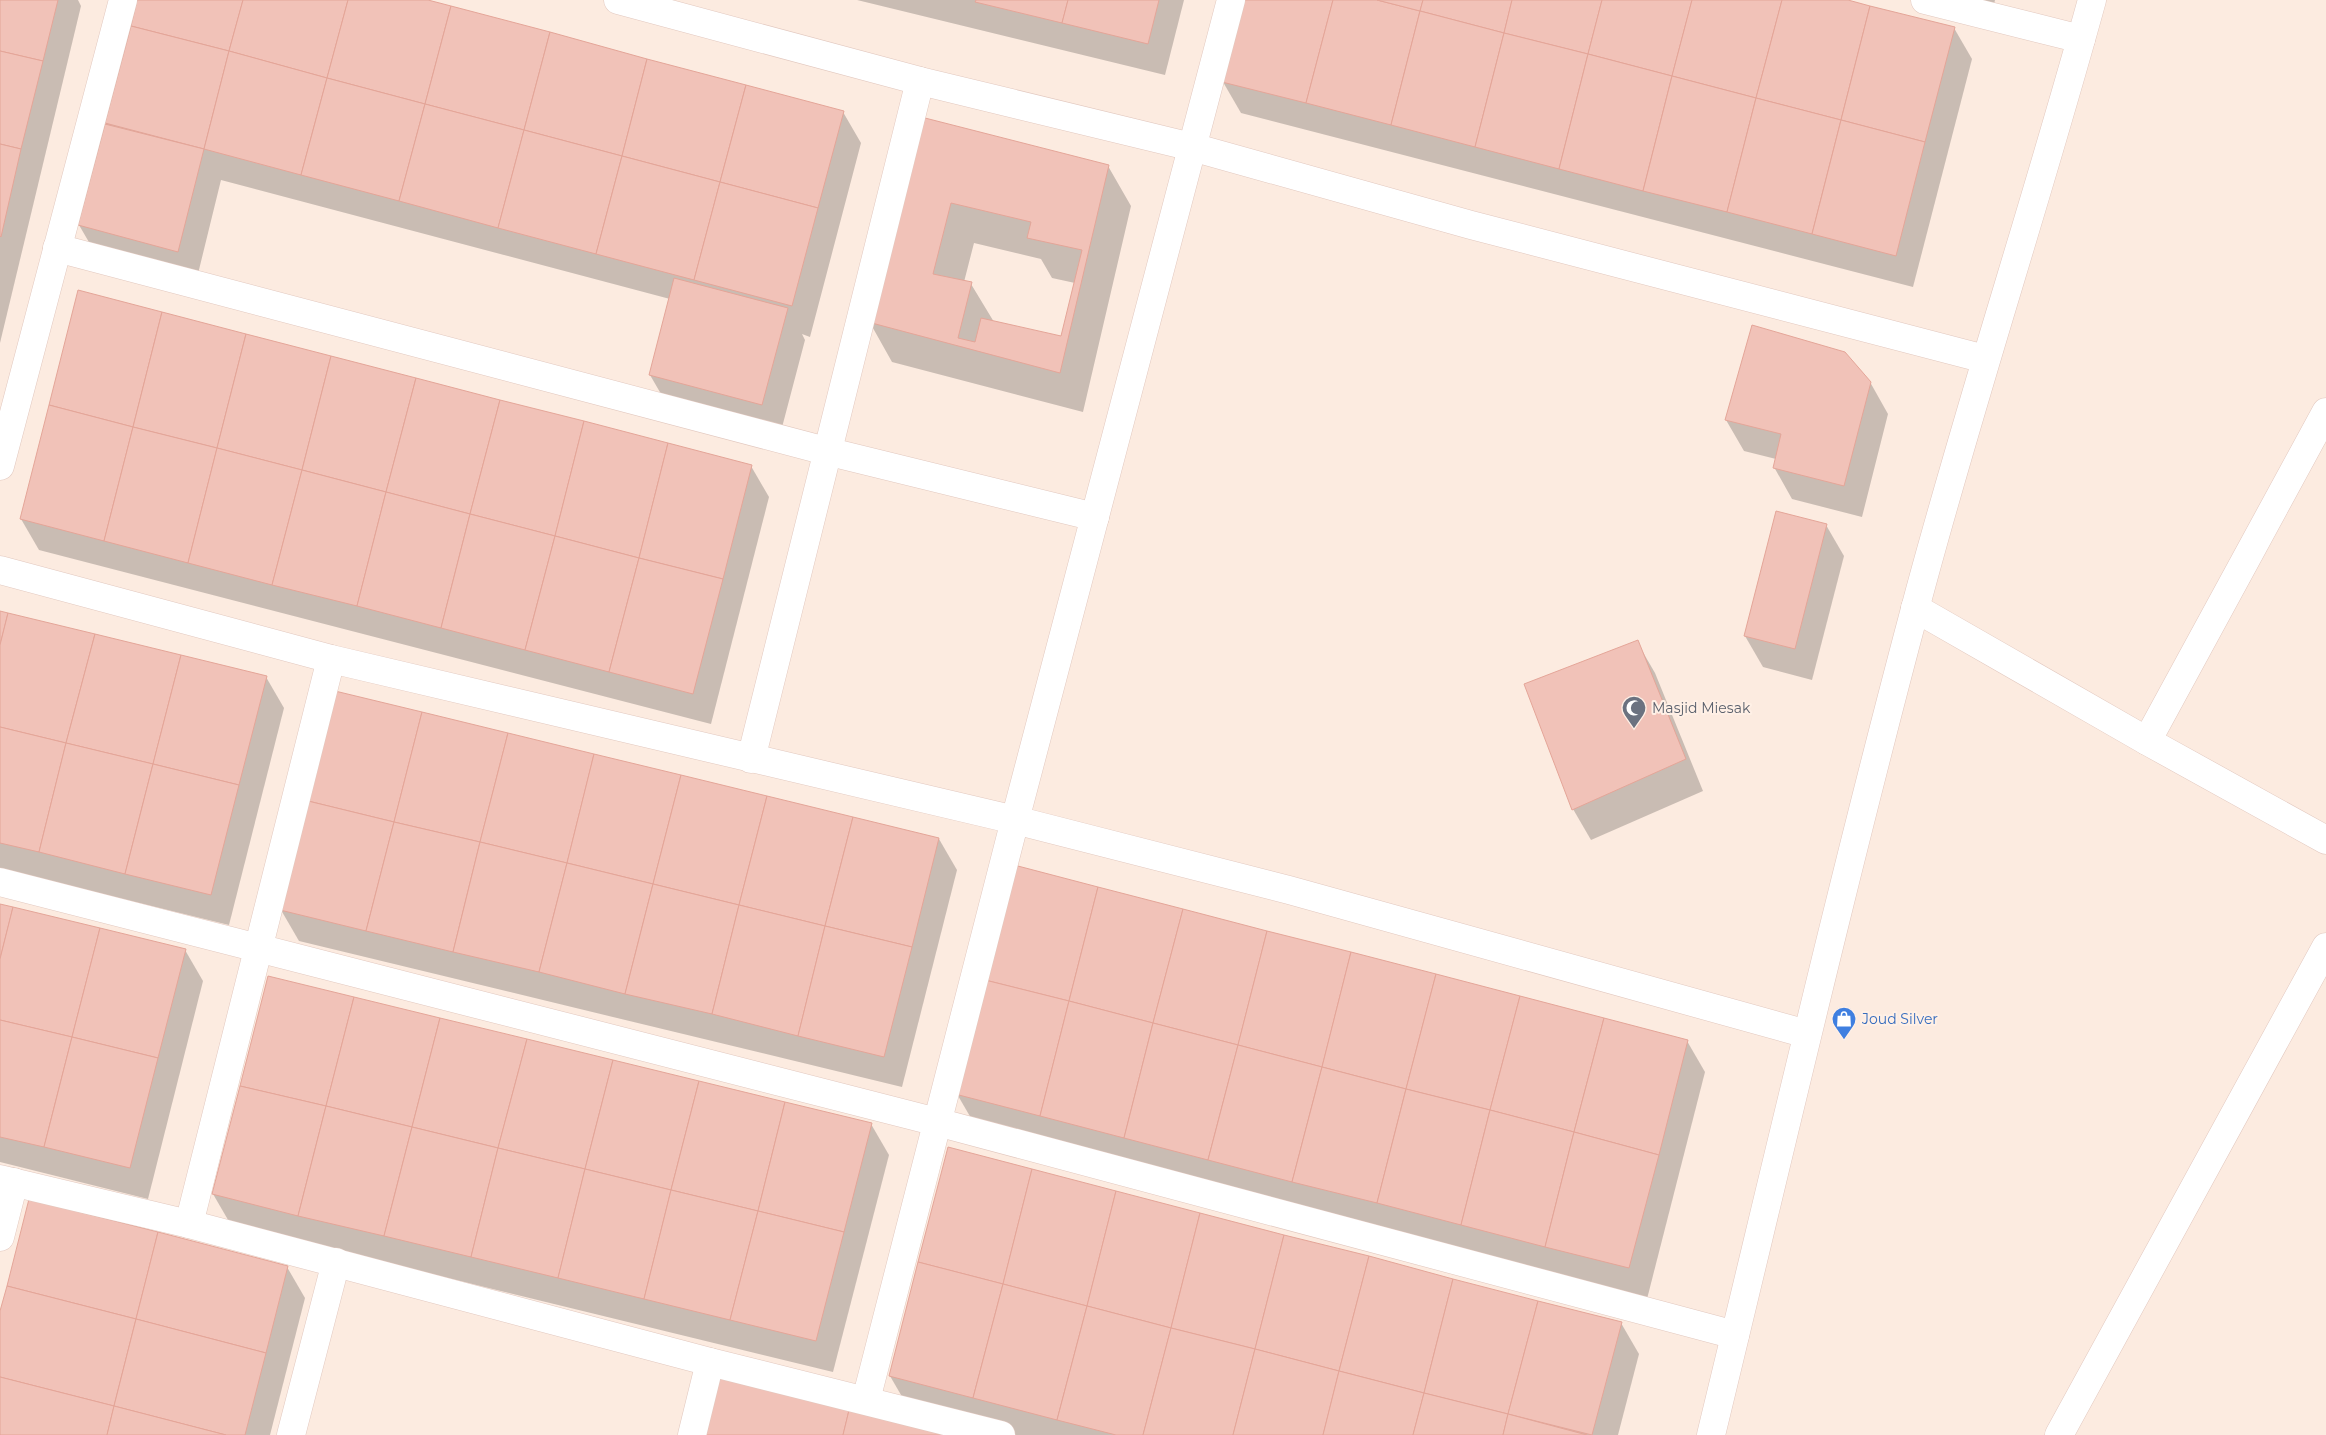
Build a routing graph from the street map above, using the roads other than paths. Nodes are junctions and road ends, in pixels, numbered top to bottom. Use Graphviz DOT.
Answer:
graph roads {
  1 [pos="124,0"];
  2 [pos="618,0"];
  3 [pos="1231,0"];
  4 [pos="1926,0"];
  5 [pos="2092,0"];
  6 [pos="2081,39"];
  7 [pos="920,82"];
  8 [pos="1192,147"];
  9 [pos="57,248"];
  10 [pos="1985,359"];
  11 [pos="2326,412"];
  12 [pos="826,451"];
  13 [pos="0,466"];
  14 [pos="1095,517"];
  15 [pos="0,570"];
  16 [pos="1915,608"];
  17 [pos="331,659"];
  18 [pos="2147,741"];
  19 [pos="751,759"];
  20 [pos="1015,820"];
  21 [pos="2326,840"];
  22 [pos="0,882"];
  23 [pos="2326,947"];
  24 [pos="257,948"];
  25 [pos="1807,1034"];
  26 [pos="937,1122"];
  27 [pos="7,1180"];
  28 [pos="189,1224"];
  29 [pos="0,1237"];
  30 [pos="336,1262"];
  31 [pos="1735,1334"];
  32 [pos="710,1362"];
  33 [pos="866,1400"];
  34 [pos="291,1435"];
  35 [pos="692,1435"];
  36 [pos="1001,1435"];
  37 [pos="1711,1435"];
  38 [pos="2058,1435"];
  1 -- 9 [label="street"];
  2 -- 7 [label="street"];
  3 -- 8 [label="street"];
  4 -- 6 [label="street"];
  5 -- 6 [label="street"];
  6 -- 10 [label="street"];
  7 -- 8 [label="street"];
  7 -- 12 [label="street"];
  8 -- 10 [label="street"];
  8 -- 14 [label="street"];
  9 -- 12 [label="street"];
  9 -- 13 [label="street"];
  10 -- 16 [label="street"];
  11 -- 18 [label="street"];
  12 -- 14 [label="street"];
  12 -- 19 [label="street"];
  14 -- 20 [label="street"];
  15 -- 17 [label="street"];
  16 -- 18 [label="street"];
  16 -- 25 [label="street"];
  17 -- 19 [label="street"];
  17 -- 24 [label="street"];
  18 -- 21 [label="street"];
  19 -- 20 [label="street"];
  20 -- 25 [label="street"];
  20 -- 26 [label="street"];
  22 -- 24 [label="street"];
  23 -- 38 [label="street"];
  24 -- 26 [label="street"];
  24 -- 28 [label="street"];
  25 -- 31 [label="street"];
  26 -- 31 [label="street"];
  26 -- 33 [label="street"];
  27 -- 28 [label="street"];
  27 -- 29 [label="street"];
  28 -- 30 [label="street"];
  30 -- 32 [label="street"];
  30 -- 34 [label="street"];
  31 -- 37 [label="street"];
  32 -- 33 [label="street"];
  32 -- 35 [label="street"];
  33 -- 36 [label="street"];
}
